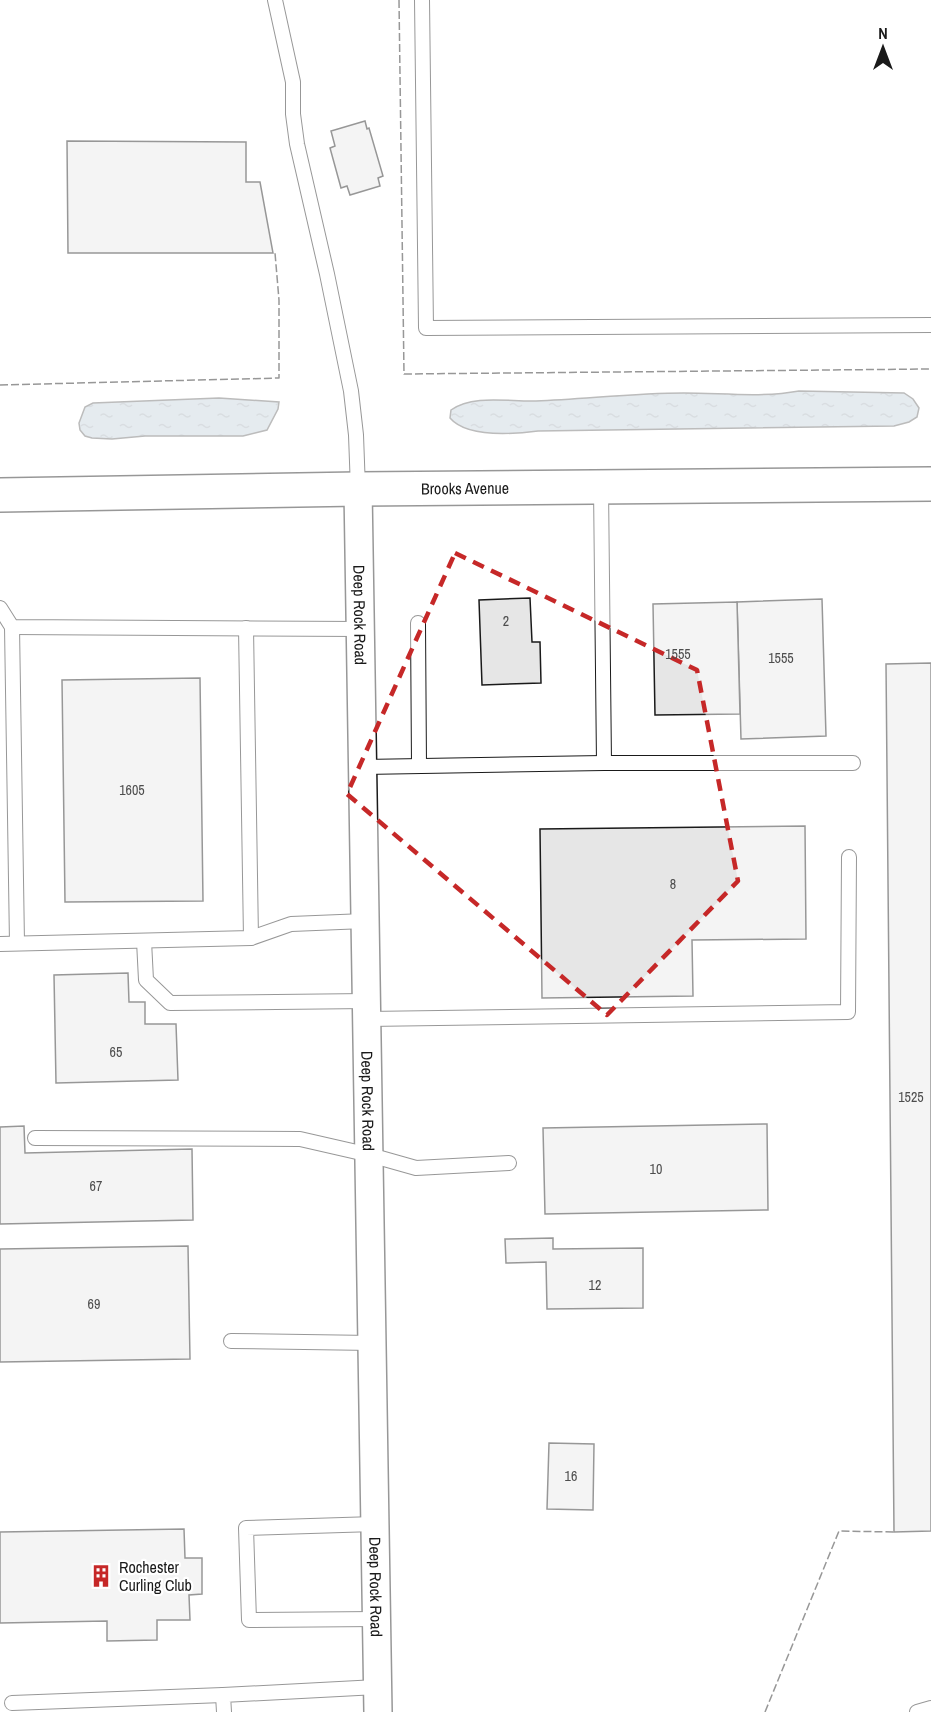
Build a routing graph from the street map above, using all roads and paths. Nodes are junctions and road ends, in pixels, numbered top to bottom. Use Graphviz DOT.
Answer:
graph roads {
  1 [pos="275,0"];
  2 [pos="422,0"];
  3 [pos="931,324"];
  4 [pos="931,484"];
  5 [pos="601,487"];
  6 [pos="358,489"];
  7 [pos="0,495"];
  8 [pos="0,608"];
  9 [pos="418,623"];
  10 [pos="12,627"];
  11 [pos="246,628"];
  12 [pos="361,629"];
  13 [pos="604,763"];
  14 [pos="853,763"];
  15 [pos="419,766"];
  16 [pos="363,767"];
  17 [pos="849,857"];
  18 [pos="365,921"];
  19 [pos="251,938"];
  20 [pos="144,941"];
  21 [pos="0,944"];
  22 [pos="16,944"];
  23 [pos="367,1010"];
  24 [pos="35,1138"];
  25 [pos="370,1155"];
  26 [pos="509,1163"];
  27 [pos="231,1341"];
  28 [pos="372,1342"];
  29 [pos="375,1524"];
  30 [pos="376,1619"];
  31 [pos="223,1695"];
  32 [pos="377,1699"];
  33 [pos="12,1703"];
  34 [pos="931,1708"];
  35 [pos="224,1712"];
  36 [pos="917,1712"];
  1 -- 6 [label="lane"];
  2 -- 3 [label="lane"];
  4 -- 5 [label="main road, Brooks Avenue"];
  5 -- 6 [label="main road, Brooks Avenue"];
  5 -- 13 [label="lane"];
  6 -- 7 [label="main road, Brooks Avenue"];
  6 -- 12 [label="street, Deep Rock Road"];
  8 -- 10 [label="lane"];
  9 -- 15 [label="lane"];
  10 -- 11 [label="lane"];
  10 -- 22 [label="lane"];
  11 -- 12 [label="lane"];
  11 -- 19 [label="lane"];
  12 -- 16 [label="street, Deep Rock Road"];
  13 -- 14 [label="lane"];
  13 -- 15 [label="lane"];
  15 -- 16 [label="lane"];
  16 -- 18 [label="street, Deep Rock Road"];
  17 -- 23 [label="lane"];
  18 -- 19 [label="lane"];
  18 -- 23 [label="street, Deep Rock Road"];
  19 -- 20 [label="lane"];
  20 -- 22 [label="lane"];
  20 -- 23 [label="lane"];
  21 -- 22 [label="lane"];
  23 -- 25 [label="street, Deep Rock Road"];
  24 -- 25 [label="lane"];
  25 -- 26 [label="lane"];
  25 -- 28 [label="street, Deep Rock Road"];
  27 -- 28 [label="lane"];
  28 -- 29 [label="street, Deep Rock Road"];
  29 -- 30 [label="street, Deep Rock Road"];
  29 -- 30 [label="lane"];
  30 -- 32 [label="street, Deep Rock Road"];
  31 -- 32 [label="lane"];
  31 -- 33 [label="lane"];
  31 -- 35 [label="lane"];
  34 -- 36 [label="lane"];
}
